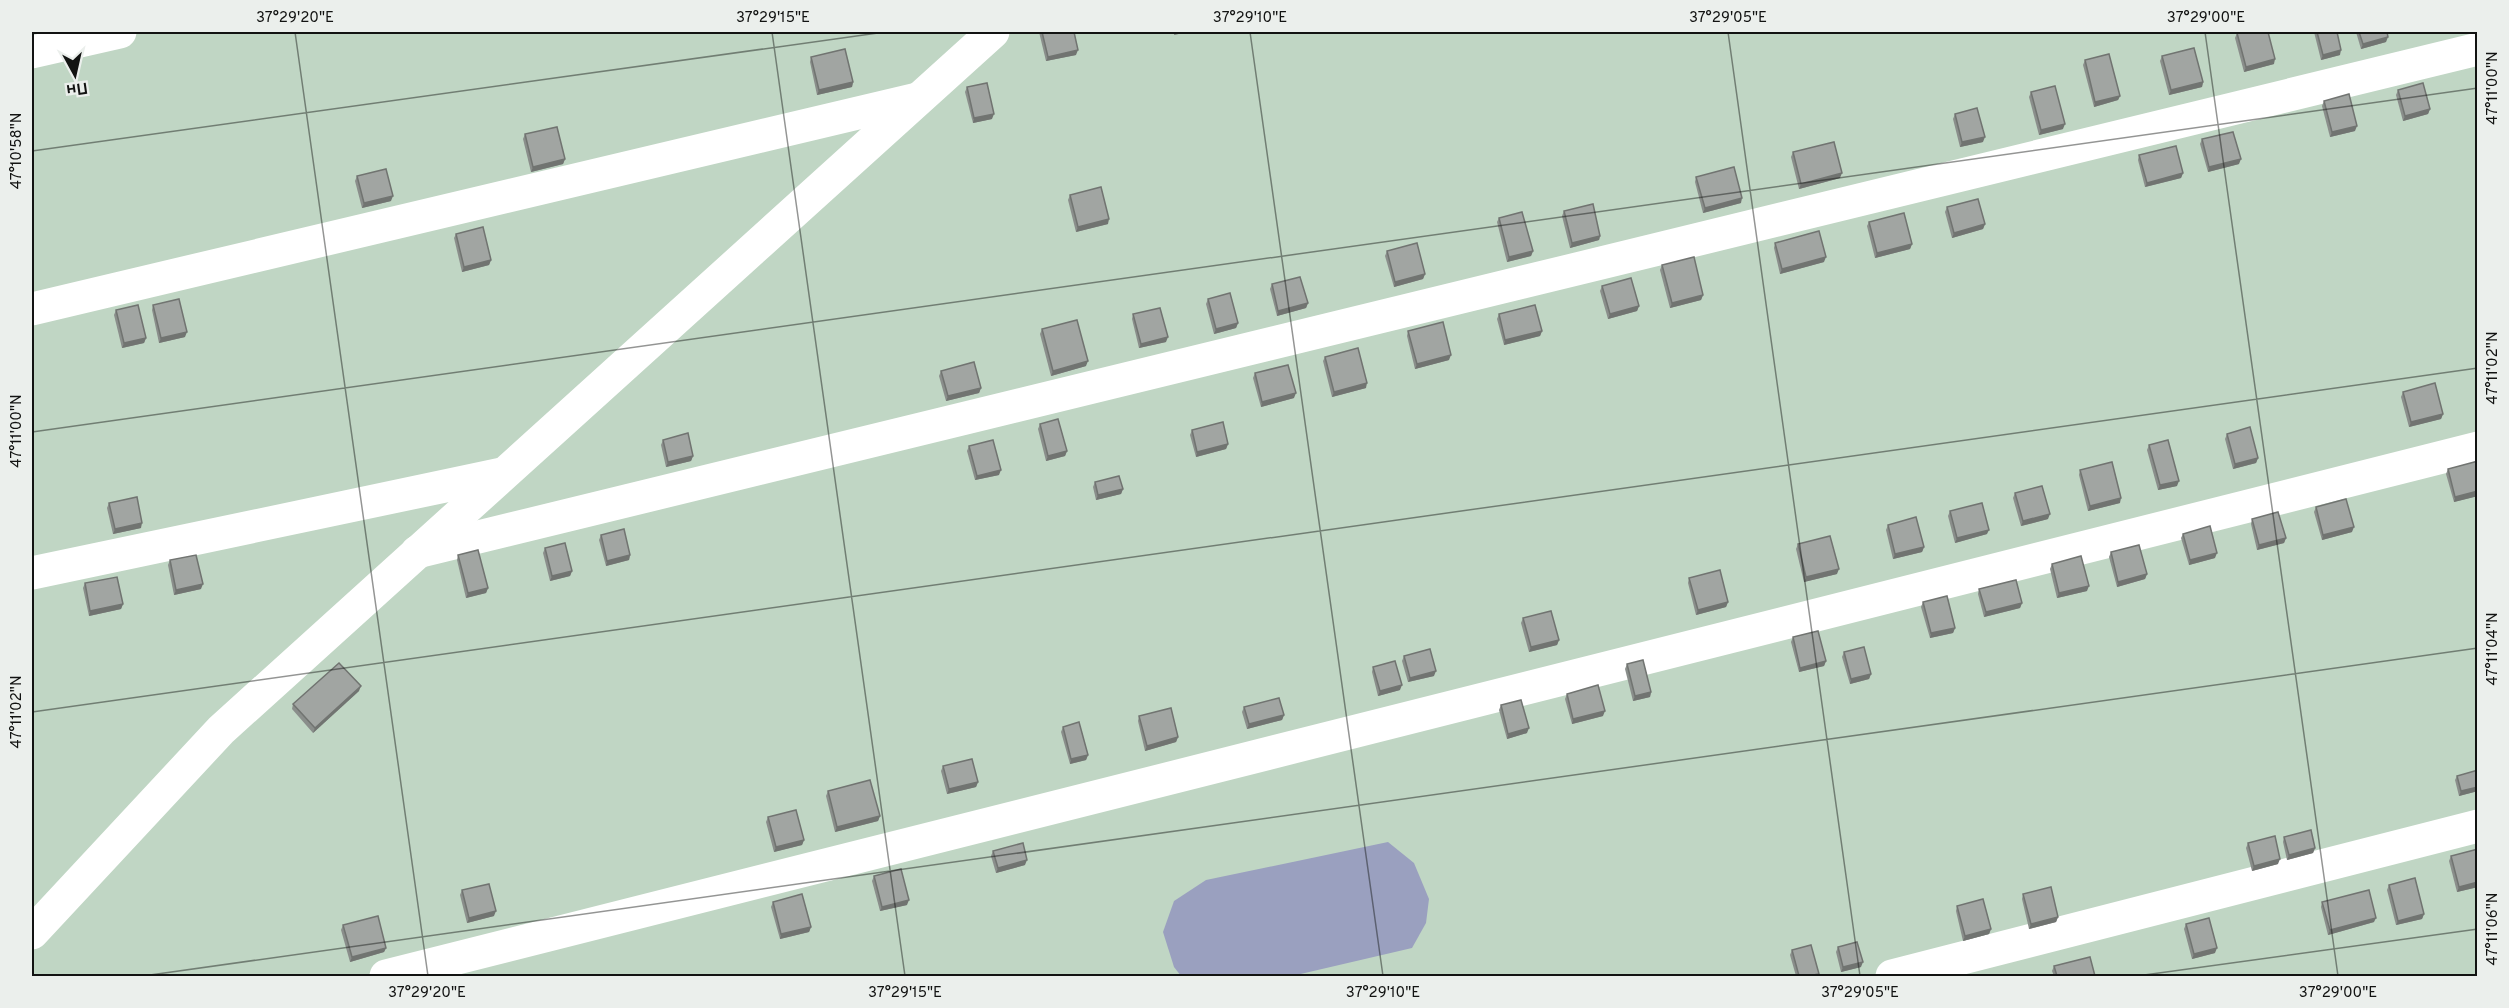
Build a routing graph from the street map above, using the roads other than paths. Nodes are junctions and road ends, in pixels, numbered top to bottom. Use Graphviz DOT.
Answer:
graph roads {
  1 [pos="120,32"];
  2 [pos="993,32"];
  3 [pos="2478,49"];
  4 [pos="32,52"];
  5 [pos="919,98"];
  6 [pos="32,309"];
  7 [pos="2478,448"];
  8 [pos="504,474"];
  9 [pos="417,552"];
  10 [pos="32,573"];
  11 [pos="2478,826"];
  12 [pos="32,933"];
  13 [pos="386,976"];
  14 [pos="1892,976"];
  1 -- 4 [label="lane"];
  2 -- 5 [label="lane"];
  3 -- 9 [label="lane"];
  5 -- 6 [label="lane"];
  5 -- 8 [label="lane"];
  7 -- 13 [label="lane"];
  8 -- 9 [label="lane"];
  8 -- 10 [label="lane"];
  9 -- 12 [label="lane"];
  11 -- 14 [label="lane"];
}
